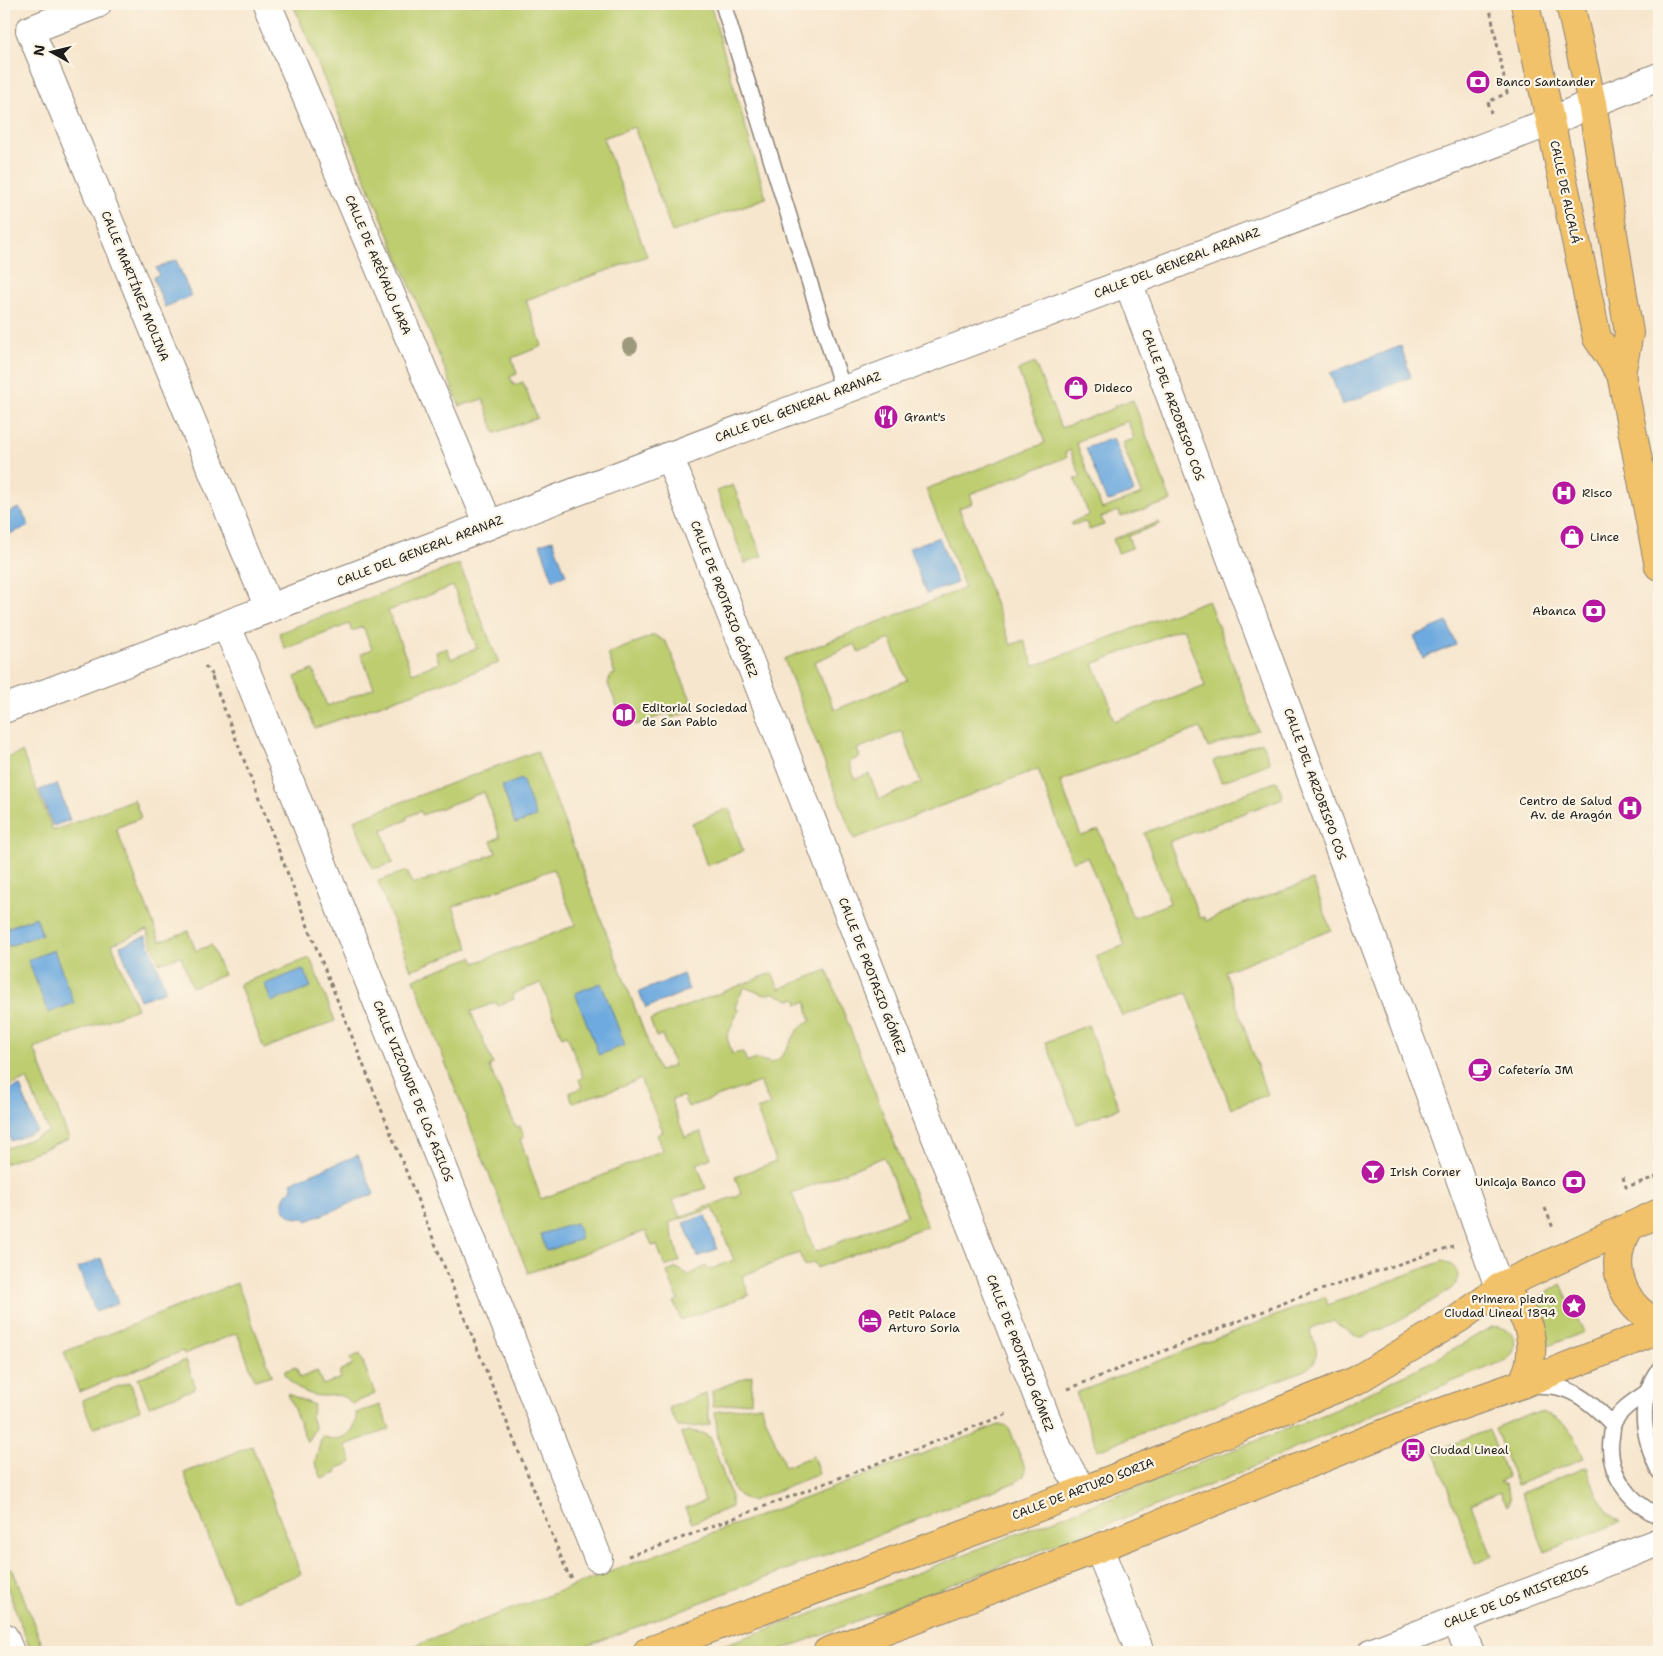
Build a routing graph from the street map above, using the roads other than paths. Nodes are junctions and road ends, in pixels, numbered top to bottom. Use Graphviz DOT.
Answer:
graph roads {
  1 [pos="97,4"];
  2 [pos="267,4"];
  3 [pos="724,4"];
  4 [pos="1524,4"];
  5 [pos="1570,4"];
  6 [pos="1659,78"];
  7 [pos="1592,103"];
  8 [pos="1550,122"];
  9 [pos="1128,282"];
  10 [pos="1621,374"];
  11 [pos="842,390"];
  12 [pos="669,456"];
  13 [pos="489,525"];
  14 [pos="1659,566"];
  15 [pos="269,608"];
  16 [pos="226,624"];
  17 [pos="4,709"];
  18 [pos="1659,1213"];
  19 [pos="1630,1227"];
  20 [pos="1500,1287"];
  21 [pos="1659,1323"];
  22 [pos="1659,1330"];
  23 [pos="1659,1370"];
  24 [pos="1522,1384"];
  25 [pos="1646,1393"];
  26 [pos="1613,1425"];
  27 [pos="1659,1471"];
  28 [pos="1085,1490"];
  29 [pos="1659,1516"];
  30 [pos="1659,1542"];
  31 [pos="1099,1548"];
  32 [pos="588,1566"];
  33 [pos="1456,1621"];
  34 [pos="4,1637"];
  35 [pos="10,1652"];
  36 [pos="647,1652"];
  37 [pos="827,1652"];
  38 [pos="1140,1652"];
  39 [pos="1373,1652"];
  40 [pos="1470,1652"];
  1 -- 15 [label="street, CALLE MARTÍNEZ MOLINA"];
  2 -- 13 [label="street, CALLE DE ARÉVALO LARA"];
  3 -- 11 [label="lane"];
  4 -- 8 [label="main road, CALLE DE ALCALÁ"];
  5 -- 7 [label="main road, CALLE DE ALCALÁ"];
  6 -- 7 [label="street, CALLE DEL GENERAL ARANAZ"];
  7 -- 8 [label="street, CALLE DEL GENERAL ARANAZ"];
  7 -- 10 [label="main road, CALLE DE ALCALÁ"];
  8 -- 9 [label="street, CALLE DEL GENERAL ARANAZ"];
  8 -- 10 [label="main road, CALLE DE ALCALÁ"];
  9 -- 11 [label="street, CALLE DEL GENERAL ARANAZ"];
  9 -- 20 [label="street, CALLE DEL ARZOBISPO COS"];
  10 -- 14 [label="main road, CALLE DE ALCALÁ"];
  11 -- 12 [label="street, CALLE DEL GENERAL ARANAZ"];
  12 -- 13 [label="street, CALLE DEL GENERAL ARANAZ"];
  12 -- 28 [label="street, CALLE DE PROTASIO GÓMEZ"];
  13 -- 15 [label="street, CALLE DEL GENERAL ARANAZ"];
  15 -- 16 [label="street, CALLE DEL GENERAL ARANAZ"];
  16 -- 17 [label="street, CALLE DEL GENERAL ARANAZ"];
  16 -- 32 [label="street, CALLE VIZCONDE DE LOS ASILOS"];
  18 -- 19 [label="main road, CALLE DE ARTURO SORIA"];
  19 -- 20 [label="main road, CALLE DE ARTURO SORIA"];
  19 -- 21 [label="main road"];
  20 -- 24 [label="main road"];
  20 -- 28 [label="main road, CALLE DE ARTURO SORIA"];
  22 -- 24 [label="main road"];
  23 -- 25 [label="lane"];
  24 -- 26 [label="lane"];
  24 -- 31 [label="main road"];
  25 -- 26 [label="lane"];
  25 -- 27 [label="lane"];
  26 -- 29 [label="lane"];
  28 -- 36 [label="main road, CALLE DE ARTURO SORIA"];
  30 -- 33 [label="street, CALLE DE LOS MISTERIOS"];
  31 -- 37 [label="main road"];
  31 -- 38 [label="street"];
  33 -- 39 [label="street, CALLE DE LOS MISTERIOS"];
  33 -- 40 [label="street"];
  34 -- 35 [label="street"];
}
